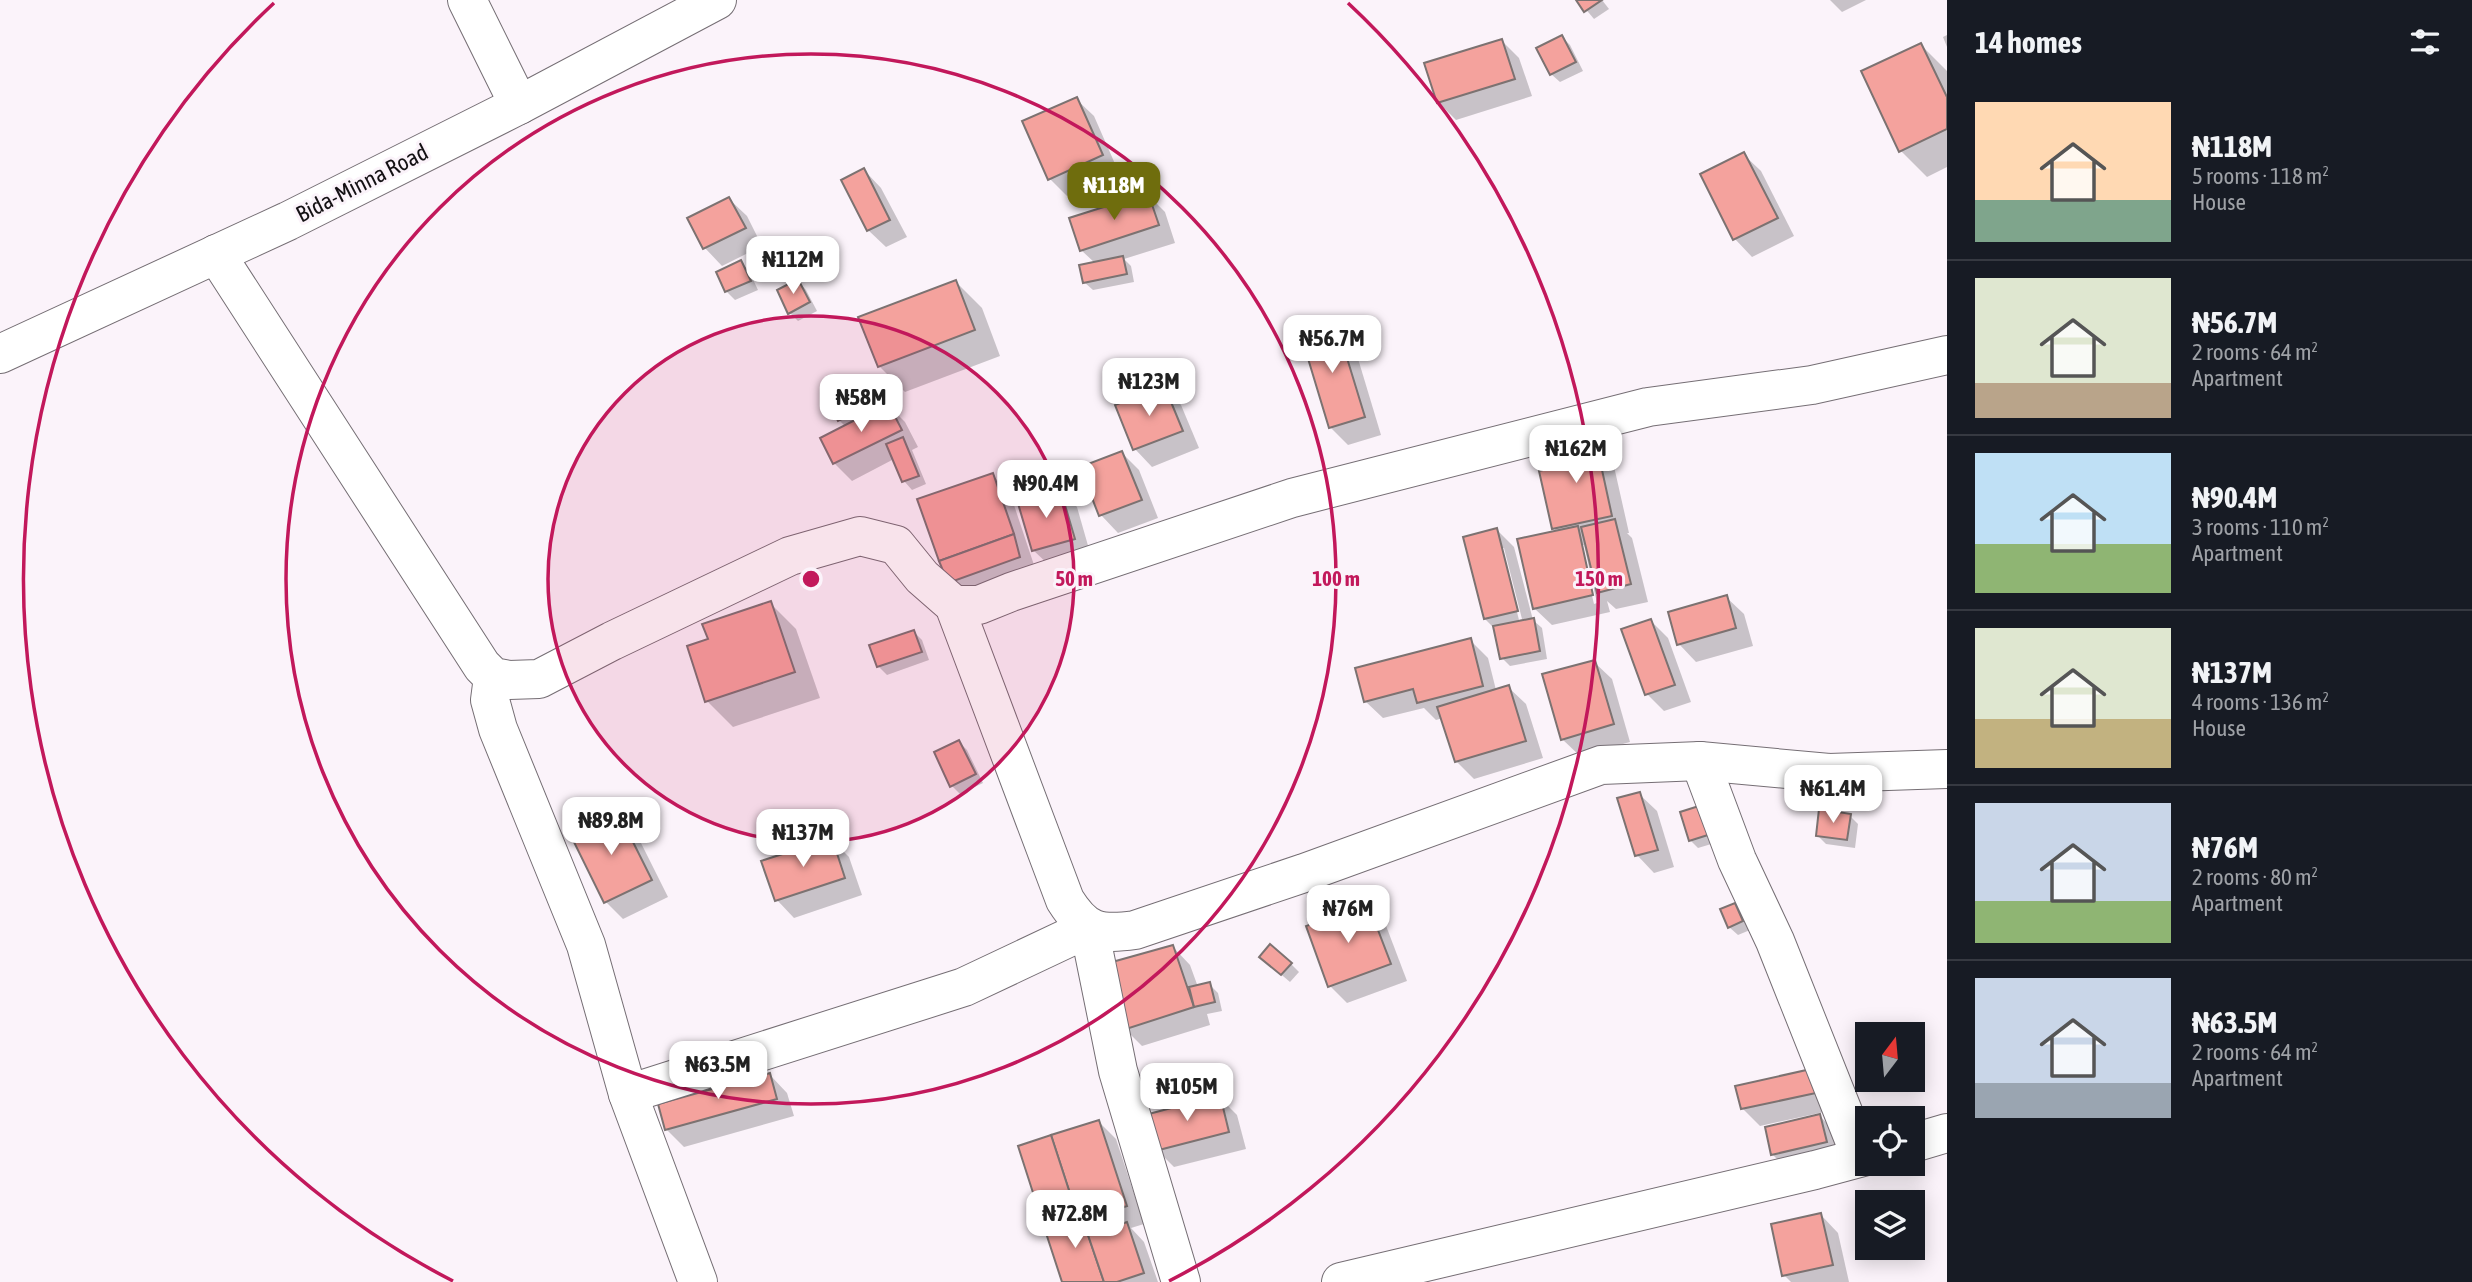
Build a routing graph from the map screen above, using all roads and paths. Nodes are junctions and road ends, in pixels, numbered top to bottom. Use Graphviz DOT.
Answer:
graph roads {
  1 [pos="467,0"];
  2 [pos="718,0"];
  3 [pos="519,105"];
  4 [pos="216,254"];
  5 [pos="0,354"];
  6 [pos="1947,355"];
  7 [pos="954,606"];
  8 [pos="493,677"];
  9 [pos="1700,761"];
  10 [pos="1947,769"];
  11 [pos="1089,928"];
  12 [pos="628,1094"];
  13 [pos="1947,1133"];
  14 [pos="1855,1134"];
  15 [pos="1925,1139"];
  16 [pos="1855,1159"];
  17 [pos="698,1282"];
  18 [pos="1181,1282"];
  19 [pos="1341,1282"];
  1 -- 3 [label="street"];
  2 -- 3 [label="street, Bida-Minna Road"];
  3 -- 4 [label="street, Bida-Minna Road"];
  4 -- 5 [label="street, Bida-Minna Road"];
  4 -- 8 [label="street"];
  6 -- 7 [label="street"];
  7 -- 8 [label="street"];
  7 -- 11 [label="street"];
  8 -- 12 [label="street"];
  9 -- 10 [label="street"];
  9 -- 11 [label="street"];
  9 -- 14 [label="street"];
  11 -- 12 [label="street"];
  11 -- 18 [label="street"];
  12 -- 17 [label="street"];
  13 -- 15 [label="street"];
  16 -- 19 [label="street"];
}
